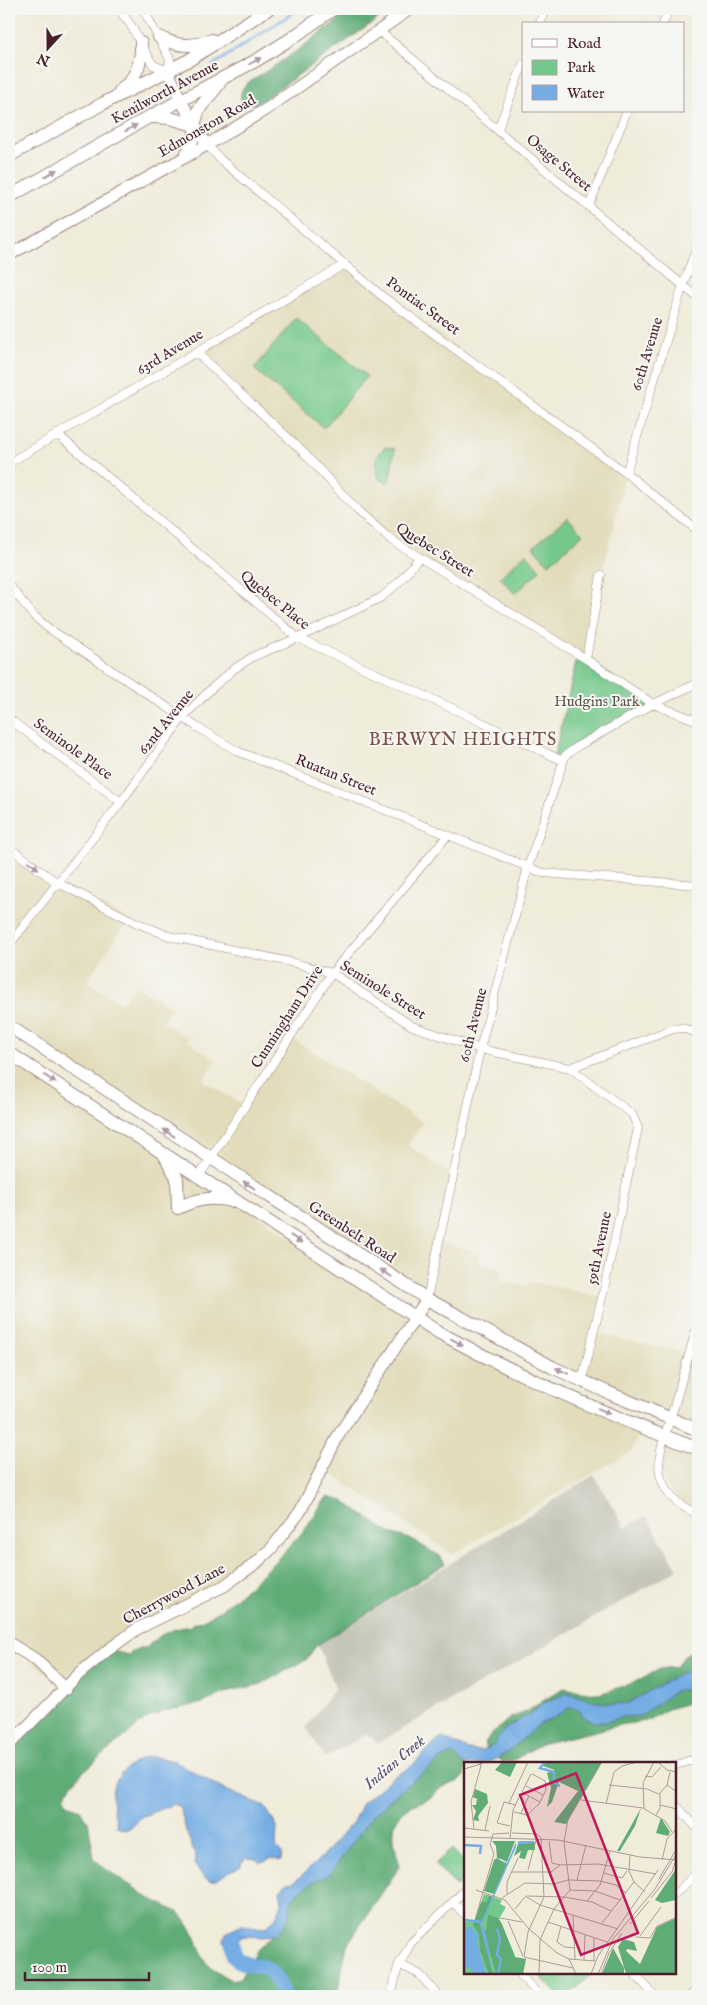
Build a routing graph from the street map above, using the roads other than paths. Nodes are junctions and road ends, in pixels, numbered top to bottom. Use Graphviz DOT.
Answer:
graph roads {
  1 [pos="118,9"];
  2 [pos="143,9"];
  3 [pos="268,9"];
  4 [pos="333,9"];
  5 [pos="410,9"];
  6 [pos="545,9"];
  7 [pos="669,9"];
  8 [pos="540,22"];
  9 [pos="664,22"];
  10 [pos="378,30"];
  11 [pos="228,34"];
  12 [pos="159,37"];
  13 [pos="140,43"];
  14 [pos="522,67"];
  15 [pos="168,71"];
  16 [pos="224,79"];
  17 [pos="181,102"];
  18 [pos="102,104"];
  19 [pos="627,112"];
  20 [pos="150,117"];
  21 [pos="195,127"];
  22 [pos="498,129"];
  23 [pos="207,145"];
  24 [pos="9,156"];
  25 [pos="184,158"];
  26 [pos="9,197"];
  27 [pos="588,206"];
  28 [pos="698,244"];
  29 [pos="9,255"];
  30 [pos="345,264"];
  31 [pos="683,285"];
  32 [pos="698,298"];
  33 [pos="196,352"];
  34 [pos="57,434"];
  35 [pos="9,463"];
  36 [pos="626,473"];
  37 [pos="698,531"];
  38 [pos="418,558"];
  39 [pos="601,575"];
  40 [pos="9,585"];
  41 [pos="298,638"];
  42 [pos="586,658"];
  43 [pos="698,683"];
  44 [pos="653,704"];
  45 [pos="183,717"];
  46 [pos="9,719"];
  47 [pos="698,721"];
  48 [pos="563,761"];
  49 [pos="121,802"];
  50 [pos="447,836"];
  51 [pos="9,847"];
  52 [pos="528,867"];
  53 [pos="56,882"];
  54 [pos="698,886"];
  55 [pos="9,946"];
  56 [pos="332,973"];
  57 [pos="9,1026"];
  58 [pos="698,1033"];
  59 [pos="480,1049"];
  60 [pos="9,1053"];
  61 [pos="570,1068"];
  62 [pos="160,1150"];
  63 [pos="210,1159"];
  64 [pos="199,1176"];
  65 [pos="241,1203"];
  66 [pos="427,1300"];
  67 [pos="414,1318"];
  68 [pos="698,1323"];
  69 [pos="582,1381"];
  70 [pos="671,1419"];
  71 [pos="698,1430"];
  72 [pos="666,1437"];
  73 [pos="698,1449"];
  74 [pos="698,1514"];
  75 [pos="9,1643"];
  76 [pos="66,1690"];
  77 [pos="9,1745"];
  78 [pos="698,1758"];
  79 [pos="677,1765"];
  80 [pos="677,1806"];
  81 [pos="698,1829"];
  82 [pos="698,1872"];
  83 [pos="464,1891"];
  84 [pos="677,1893"];
  85 [pos="452,1902"];
  86 [pos="464,1914"];
  87 [pos="399,1964"];
  88 [pos="520,1975"];
  89 [pos="636,1975"];
  90 [pos="698,1988"];
  91 [pos="391,1996"];
  92 [pos="439,1996"];
  93 [pos="540,1996"];
  94 [pos="655,1996"];
  95 [pos="690,1996"];
  1 -- 13 [label="street"];
  2 -- 12 [label="street"];
  3 -- 11 [label="main road, Kenilworth Avenue"];
  16 -- 4 [label="main road, Kenilworth Avenue, one-way"];
  5 -- 10 [label="street, Edmonston Road"];
  6 -- 8 [label="street"];
  7 -- 9 [label="street"];
  10 -- 22 [label="street, Osage Street"];
  10 -- 23 [label="street, Edmonston Road"];
  11 -- 12 [label="main road"];
  11 -- 15 [label="main road, Kenilworth Avenue"];
  12 -- 15 [label="street"];
  13 -- 15 [label="street"];
  13 -- 18 [label="main road"];
  14 -- 22 [label="street"];
  15 -- 17 [label="street, Pontiac Street"];
  15 -- 18 [label="main road, Kenilworth Avenue"];
  16 -- 17 [label="main road, Kenilworth Avenue"];
  16 -- 21 [label="main road"];
  17 -- 20 [label="main road, Kenilworth Avenue"];
  17 -- 21 [label="street, Pontiac Street"];
  18 -- 24 [label="main road, Kenilworth Avenue"];
  19 -- 27 [label="street"];
  20 -- 21 [label="main road"];
  26 -- 20 [label="main road, Kenilworth Avenue, one-way"];
  21 -- 23 [label="street, Pontiac Street"];
  21 -- 25 [label="street"];
  22 -- 27 [label="street, Osage Street"];
  23 -- 25 [label="street, Edmonston Road"];
  23 -- 30 [label="street, Pontiac Street"];
  25 -- 29 [label="street, Edmonston Road"];
  27 -- 31 [label="street, Osage Street"];
  28 -- 31 [label="street, 60th Avenue"];
  30 -- 33 [label="street, 63rd Avenue"];
  30 -- 36 [label="street, Pontiac Street"];
  31 -- 32 [label="street, Osage Street"];
  31 -- 36 [label="street, 60th Avenue"];
  33 -- 34 [label="street, 63rd Avenue"];
  33 -- 38 [label="street, Quebec Street"];
  34 -- 35 [label="street, 63rd Avenue"];
  34 -- 41 [label="street, Quebec Place"];
  36 -- 37 [label="street, Pontiac Street"];
  38 -- 41 [label="street, 62nd Avenue"];
  38 -- 42 [label="street, Quebec Street"];
  39 -- 42 [label="street"];
  40 -- 45 [label="street, Ruatan Street"];
  41 -- 45 [label="street, 62nd Avenue"];
  41 -- 48 [label="street, Quebec Place"];
  42 -- 44 [label="street, Quebec Street"];
  43 -- 44 [label="street"];
  44 -- 47 [label="street, Quebec Street"];
  44 -- 48 [label="street"];
  45 -- 49 [label="street, 62nd Avenue"];
  45 -- 50 [label="street, Ruatan Street"];
  46 -- 49 [label="street, Seminole Place"];
  48 -- 52 [label="street, 60th Avenue"];
  49 -- 53 [label="street, 62nd Avenue"];
  50 -- 52 [label="street, Ruatan Street"];
  50 -- 56 [label="street, Cunningham Drive"];
  51 -- 53 [label="street, Seminole Street, one-way"];
  52 -- 54 [label="street, Ruatan Street"];
  52 -- 59 [label="street, 60th Avenue"];
  53 -- 55 [label="street, 62nd Avenue"];
  53 -- 56 [label="street, Seminole Street"];
  56 -- 59 [label="street, Seminole Street"];
  56 -- 63 [label="street, Cunningham Drive"];
  63 -- 57 [label="main road, Greenbelt Road, one-way"];
  58 -- 61 [label="street"];
  59 -- 61 [label="street, Seminole Street"];
  59 -- 66 [label="street, 60th Avenue"];
  60 -- 62 [label="main road, one-way"];
  61 -- 69 [label="street, 59th Avenue"];
  62 -- 64 [label="main road"];
  62 -- 65 [label="main road"];
  63 -- 64 [label="street, Cunningham Drive"];
  66 -- 63 [label="main road, Greenbelt Road, one-way"];
  64 -- 65 [label="main road"];
  65 -- 67 [label="main road, one-way"];
  66 -- 67 [label="street, Cherrywood Lane"];
  69 -- 66 [label="main road, Greenbelt Road, one-way"];
  67 -- 72 [label="main road, one-way"];
  67 -- 76 [label="street, Cherrywood Lane"];
  68 -- 70 [label="street"];
  69 -- 70 [label="main road, Greenbelt Road"];
  70 -- 71 [label="main road, Greenbelt Road"];
  70 -- 72 [label="street"];
  72 -- 73 [label="main road"];
  72 -- 74 [label="street"];
  75 -- 76 [label="street"];
  76 -- 77 [label="street, Cherrywood Lane"];
  78 -- 79 [label="street"];
  80 -- 81 [label="street"];
  82 -- 84 [label="street"];
  83 -- 85 [label="street"];
  85 -- 86 [label="street"];
  85 -- 87 [label="street"];
  87 -- 91 [label="street"];
  87 -- 92 [label="street"];
  88 -- 93 [label="street"];
  89 -- 94 [label="street"];
  90 -- 95 [label="street"];
}
